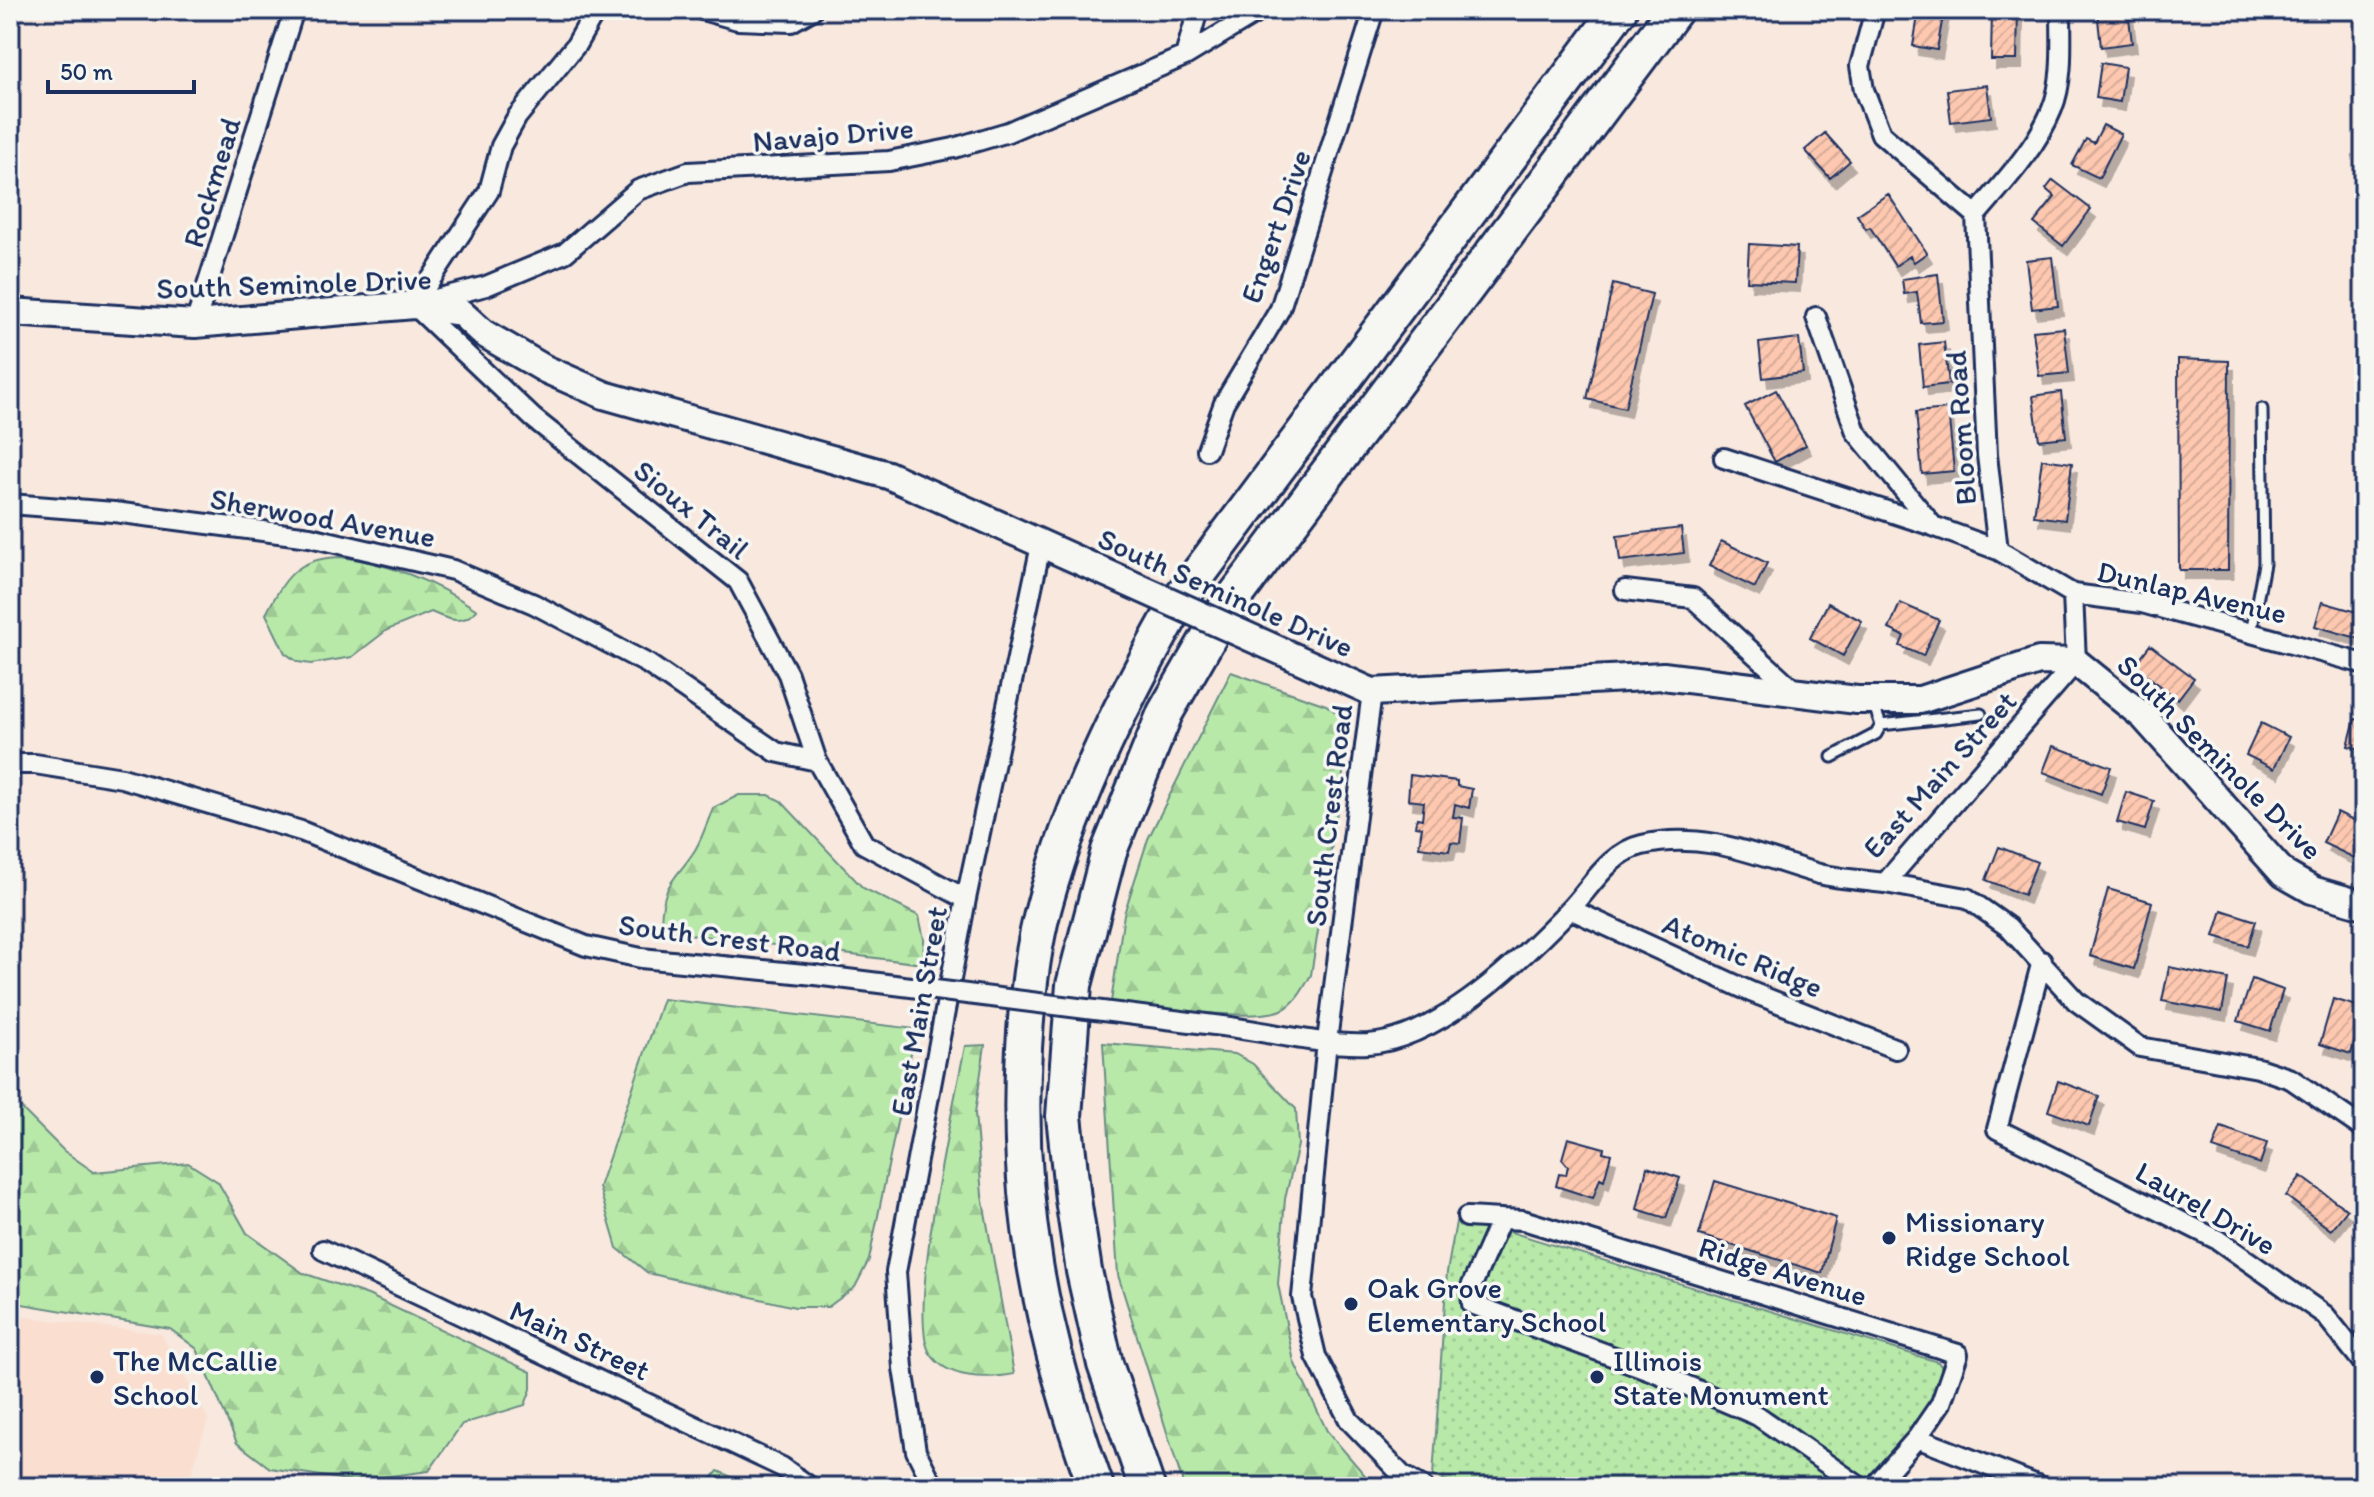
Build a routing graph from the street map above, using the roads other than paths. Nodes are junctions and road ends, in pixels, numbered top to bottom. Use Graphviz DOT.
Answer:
graph roads {
  1 [pos="294,10"];
  2 [pos="596,10"];
  3 [pos="702,10"];
  4 [pos="812,10"];
  5 [pos="1198,10"];
  6 [pos="1261,10"];
  7 [pos="1374,10"];
  8 [pos="1619,10"];
  9 [pos="1675,10"];
  10 [pos="1875,10"];
  11 [pos="2061,10"];
  12 [pos="1185,56"];
  13 [pos="1976,215"];
  14 [pos="414,305"];
  15 [pos="10,312"];
  16 [pos="1816,317"];
  17 [pos="195,324"];
  18 [pos="2262,409"];
  19 [pos="1207,450"];
  20 [pos="1724,458"];
  21 [pos="10,504"];
  22 [pos="1933,526"];
  23 [pos="1041,545"];
  24 [pos="1998,550"];
  25 [pos="1625,590"];
  26 [pos="2073,594"];
  27 [pos="2251,633"];
  28 [pos="2076,662"];
  29 [pos="2364,664"];
  30 [pos="1795,691"];
  31 [pos="1372,692"];
  32 [pos="1872,700"];
  33 [pos="1981,714"];
  34 [pos="1881,725"];
  35 [pos="1832,757"];
  36 [pos="817,761"];
  37 [pos="10,764"];
  38 [pos="1885,883"];
  39 [pos="966,899"];
  40 [pos="2364,905"];
  41 [pos="1570,909"];
  42 [pos="2042,961"];
  43 [pos="1327,1041"];
  44 [pos="1896,1049"];
  45 [pos="2364,1129"];
  46 [pos="1467,1217"];
  47 [pos="1501,1219"];
  48 [pos="323,1250"];
  49 [pos="2364,1364"];
  50 [pos="1917,1438"];
  51 [pos="1142,1477"];
  52 [pos="810,1487"];
  53 [pos="934,1487"];
  54 [pos="1096,1487"];
  55 [pos="1423,1487"];
  56 [pos="1860,1487"];
  57 [pos="1874,1487"];
  58 [pos="2042,1487"];
  1 -- 17 [label="street, Rockmead"];
  2 -- 14 [label="street"];
  3 -- 4 [label="street"];
  5 -- 12 [label="street"];
  6 -- 12 [label="street, Navajo Drive"];
  7 -- 19 [label="street, Engert Drive"];
  8 -- 54 [label="highway"];
  9 -- 51 [label="highway"];
  10 -- 13 [label="street"];
  11 -- 13 [label="street"];
  12 -- 14 [label="street, Navajo Drive"];
  13 -- 24 [label="street, Bloom Road"];
  14 -- 17 [label="street, South Seminole Drive"];
  14 -- 23 [label="street, South Seminole Drive"];
  14 -- 36 [label="street, Sioux Trail"];
  15 -- 17 [label="street, South Seminole Drive"];
  16 -- 22 [label="street"];
  18 -- 27 [label="lane"];
  20 -- 22 [label="street"];
  21 -- 36 [label="street, Sherwood Avenue"];
  22 -- 24 [label="street"];
  23 -- 31 [label="street, South Seminole Drive, bridge"];
  23 -- 39 [label="street, East Main Street"];
  24 -- 26 [label="street"];
  25 -- 30 [label="street"];
  26 -- 27 [label="street, Dunlap Avenue"];
  26 -- 28 [label="street, Dunlap Avenue"];
  27 -- 29 [label="street, Dunlap Avenue"];
  28 -- 32 [label="street, South Seminole Drive"];
  28 -- 38 [label="street, East Main Street"];
  28 -- 40 [label="street, South Seminole Drive"];
  30 -- 31 [label="street, South Seminole Drive"];
  30 -- 32 [label="street, South Seminole Drive"];
  31 -- 43 [label="street, South Crest Road"];
  32 -- 34 [label="lane"];
  33 -- 34 [label="lane"];
  34 -- 35 [label="lane"];
  36 -- 39 [label="street, Sioux Trail"];
  37 -- 43 [label="street, South Crest Road, bridge"];
  38 -- 41 [label="street, East Main Street"];
  38 -- 42 [label="street"];
  39 -- 53 [label="street, East Main Street"];
  41 -- 43 [label="street, East Main Street"];
  41 -- 44 [label="street, Atomic Ridge"];
  42 -- 45 [label="street"];
  42 -- 49 [label="street, Laurel Drive"];
  43 -- 55 [label="street, South Crest Road"];
  46 -- 47 [label="street, Ridge Avenue"];
  47 -- 50 [label="street, Ridge Avenue"];
  47 -- 56 [label="street"];
  48 -- 52 [label="street, Main Street"];
  50 -- 57 [label="street, Ridge Avenue"];
  50 -- 58 [label="street"];
}
